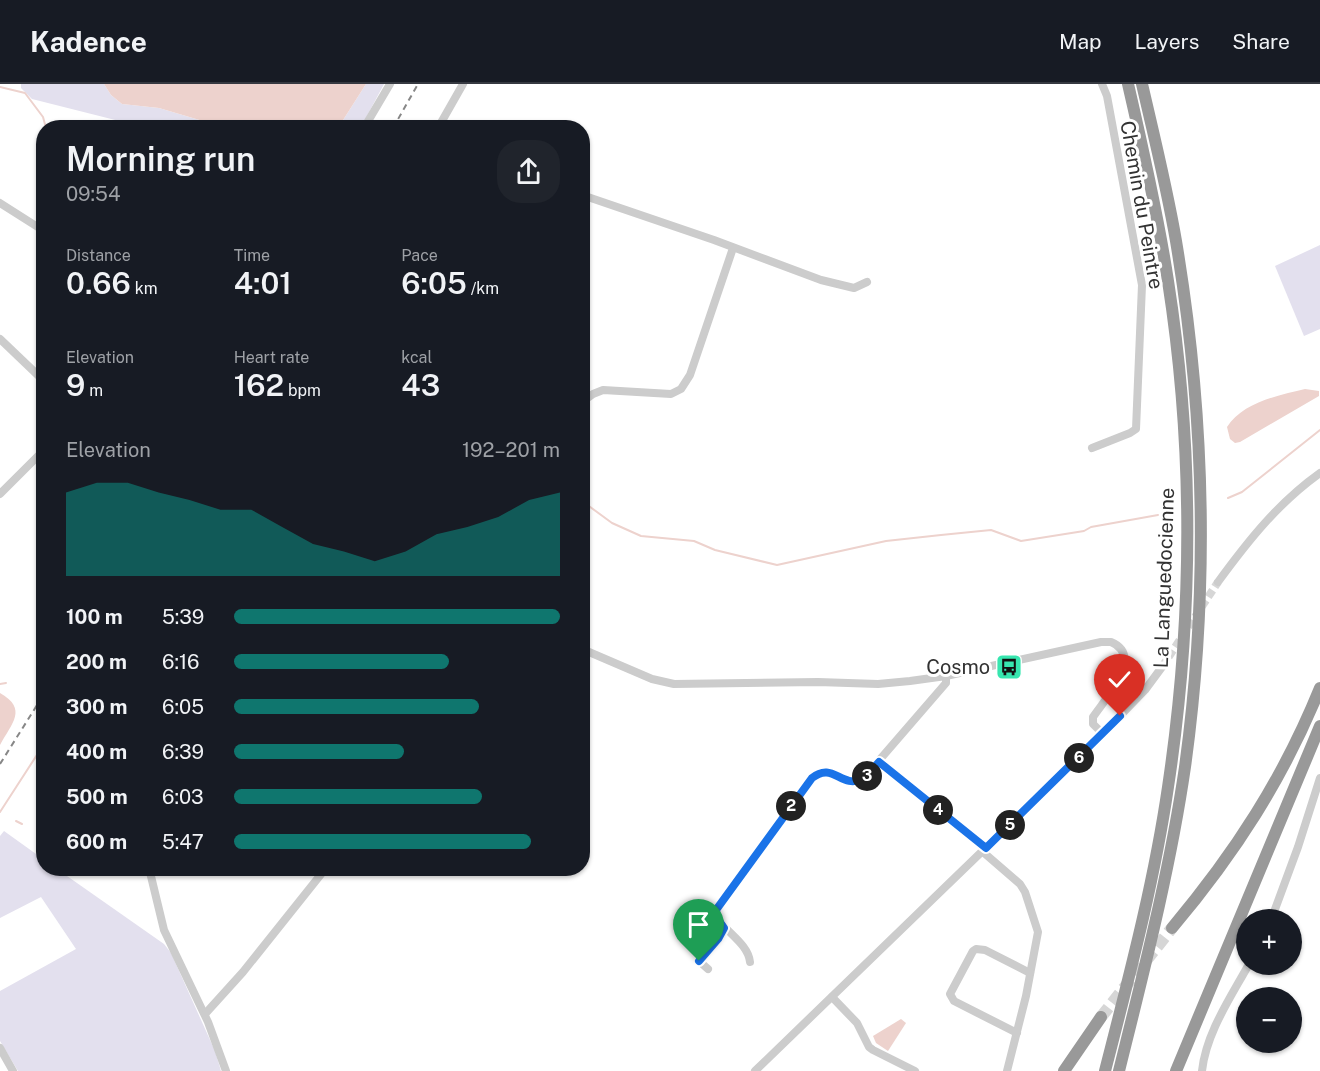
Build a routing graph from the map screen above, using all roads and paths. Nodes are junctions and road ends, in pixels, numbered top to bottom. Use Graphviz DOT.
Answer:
graph roads {
  1 [pos="390,84"];
  2 [pos="463,84"];
  3 [pos="1102,84"];
  4 [pos="1128,84"];
  5 [pos="1142,84"];
  6 [pos="369,120"];
  7 [pos="443,120"];
  8 [pos="590,198"];
  9 [pos="0,203"];
  10 [pos="36,226"];
  11 [pos="733,248"];
  12 [pos="867,282"];
  13 [pos="0,339"];
  14 [pos="36,373"];
  15 [pos="590,396"];
  16 [pos="1092,448"];
  17 [pos="36,458"];
  18 [pos="1320,473"];
  19 [pos="0,494"];
  20 [pos="1218,582"];
  21 [pos="590,653"];
  22 [pos="1162,667"];
  23 [pos="946,676"];
  24 [pos="1320,688"];
  25 [pos="1320,726"];
  26 [pos="1103,734"];
  27 [pos="879,762"];
  28 [pos="1320,778"];
  29 [pos="984,850"];
  30 [pos="151,876"];
  31 [pos="320,876"];
  32 [pos="1275,909"];
  33 [pos="724,928"];
  34 [pos="1172,928"];
  35 [pos="750,962"];
  36 [pos="708,969"];
  37 [pos="1030,973"];
  38 [pos="1243,975"];
  39 [pos="832,997"];
  40 [pos="205,1014"];
  41 [pos="1101,1017"];
  42 [pos="1017,1033"];
  43 [pos="0,1048"];
  44 [pos="13,1071"];
  45 [pos="226,1071"];
  46 [pos="755,1071"];
  47 [pos="915,1071"];
  48 [pos="1007,1071"];
  49 [pos="1064,1071"];
  50 [pos="1105,1071"];
  51 [pos="1119,1071"];
  52 [pos="1176,1071"];
  53 [pos="1202,1071"];
  1 -- 6 [label="street"];
  2 -- 7 [label="street"];
  3 -- 16 [label="street, Chemin du Peintre"];
  4 -- 50 [label="highway, La Languedocienne"];
  5 -- 51 [label="highway, La Languedocienne"];
  8 -- 11 [label="street"];
  9 -- 10 [label="street"];
  11 -- 12 [label="street"];
  11 -- 15 [label="street"];
  13 -- 14 [label="street"];
  17 -- 19 [label="street"];
  18 -- 20 [label="street"];
  21 -- 23 [label="street"];
  22 -- 26 [label="street"];
  23 -- 26 [label="street"];
  23 -- 27 [label="street"];
  24 -- 34 [label="highway"];
  25 -- 52 [label="highway"];
  26 -- 29 [label="street"];
  27 -- 29 [label="street"];
  27 -- 33 [label="street"];
  28 -- 32 [label="street"];
  29 -- 37 [label="street"];
  29 -- 39 [label="street"];
  30 -- 40 [label="street"];
  31 -- 40 [label="street"];
  33 -- 35 [label="street"];
  33 -- 36 [label="street"];
  37 -- 42 [label="street"];
  37 -- 42 [label="street"];
  38 -- 53 [label="street"];
  39 -- 46 [label="street"];
  39 -- 47 [label="street"];
  40 -- 45 [label="street"];
  41 -- 49 [label="highway"];
  42 -- 48 [label="street"];
  43 -- 44 [label="street"];
}
